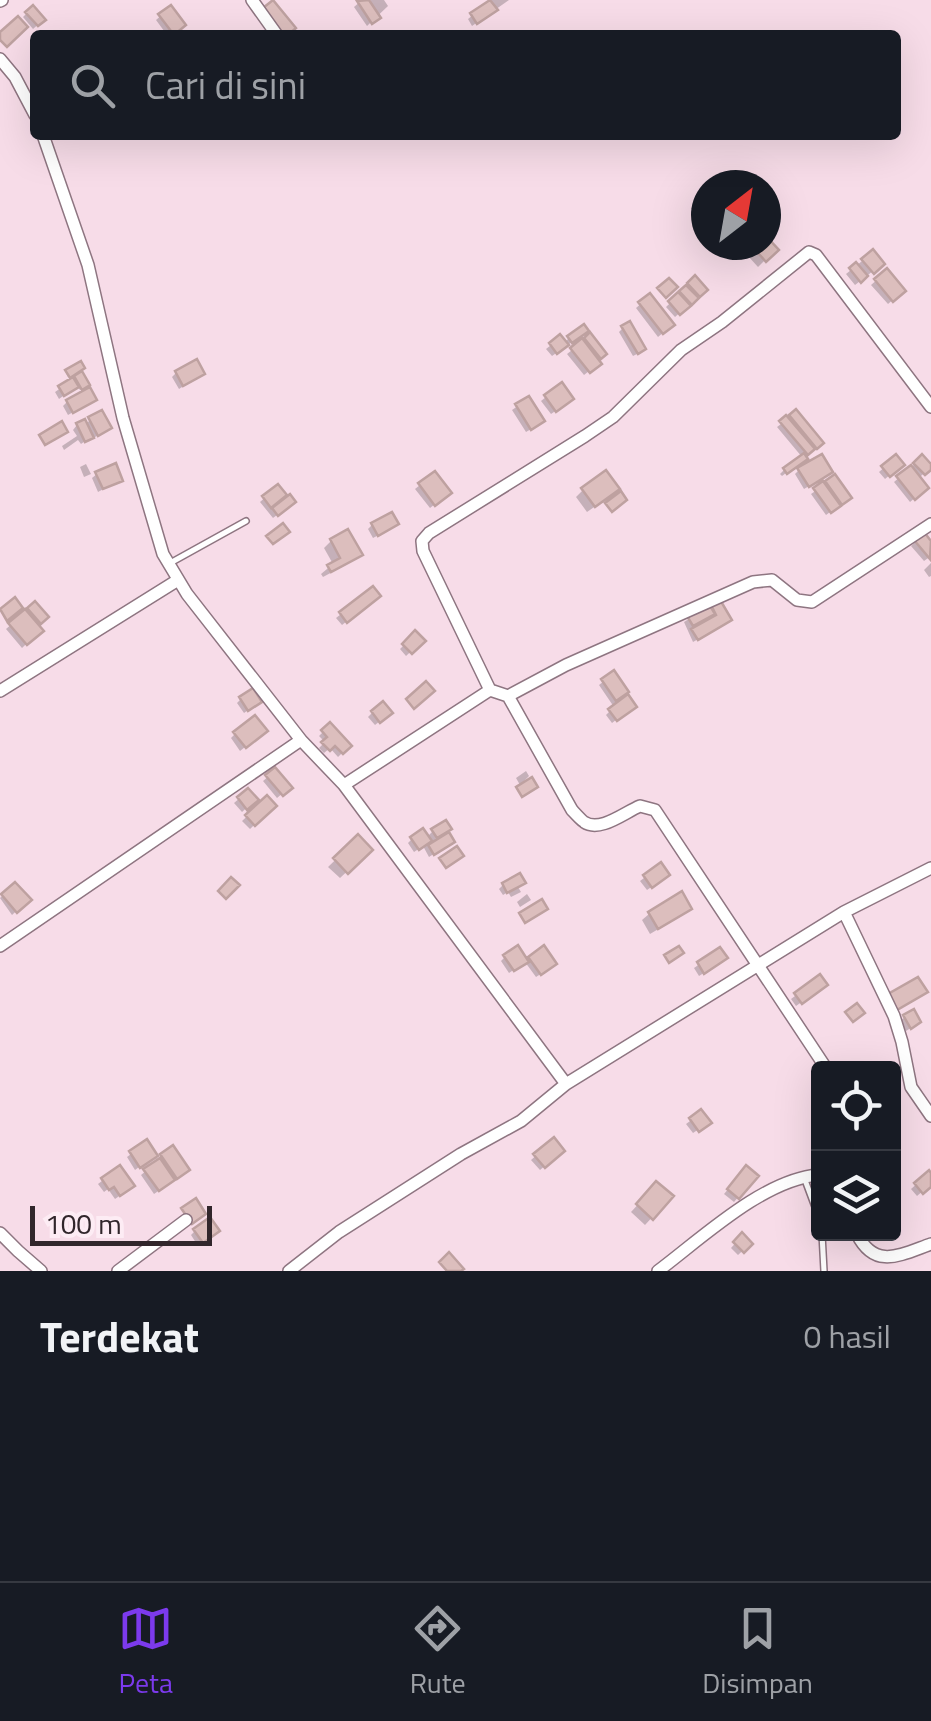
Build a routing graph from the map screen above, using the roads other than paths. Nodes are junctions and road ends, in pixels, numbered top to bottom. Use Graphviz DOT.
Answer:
graph roads {
  1 [pos="252,0"];
  2 [pos="273,30"];
  3 [pos="0,59"];
  4 [pos="30,106"];
  5 [pos="46,140"];
  6 [pos="931,407"];
  7 [pos="246,521"];
  8 [pos="931,524"];
  9 [pos="169,563"];
  10 [pos="178,580"];
  11 [pos="490,690"];
  12 [pos="0,691"];
  13 [pos="508,696"];
  14 [pos="301,740"];
  15 [pos="344,785"];
  16 [pos="931,868"];
  17 [pos="844,912"];
  18 [pos="2,941"];
  19 [pos="759,965"];
  20 [pos="821,1061"];
  21 [pos="566,1084"];
  22 [pos="931,1116"];
  23 [pos="804,1176"];
  24 [pos="811,1176"];
  25 [pos="811,1196"];
  26 [pos="186,1220"];
  27 [pos="0,1232"];
  28 [pos="822,1241"];
  29 [pos="860,1241"];
  30 [pos="931,1244"];
  31 [pos="41,1271"];
  32 [pos="118,1271"];
  33 [pos="289,1271"];
  34 [pos="658,1271"];
  35 [pos="824,1271"];
  1 -- 2 [label="street"];
  3 -- 4 [label="street"];
  5 -- 9 [label="street"];
  6 -- 11 [label="street"];
  7 -- 9 [label="lane"];
  8 -- 13 [label="street"];
  9 -- 10 [label="street"];
  10 -- 12 [label="street"];
  10 -- 14 [label="street"];
  11 -- 13 [label="street"];
  11 -- 15 [label="street"];
  13 -- 19 [label="street"];
  14 -- 15 [label="street"];
  14 -- 18 [label="street"];
  15 -- 21 [label="street"];
  16 -- 17 [label="street"];
  17 -- 19 [label="street"];
  17 -- 22 [label="street"];
  19 -- 20 [label="street"];
  19 -- 21 [label="street"];
  21 -- 33 [label="street"];
  23 -- 24 [label="street"];
  23 -- 25 [label="lane"];
  23 -- 34 [label="street"];
  26 -- 32 [label="street"];
  27 -- 31 [label="street"];
  28 -- 35 [label="lane"];
  29 -- 30 [label="street"];
}
